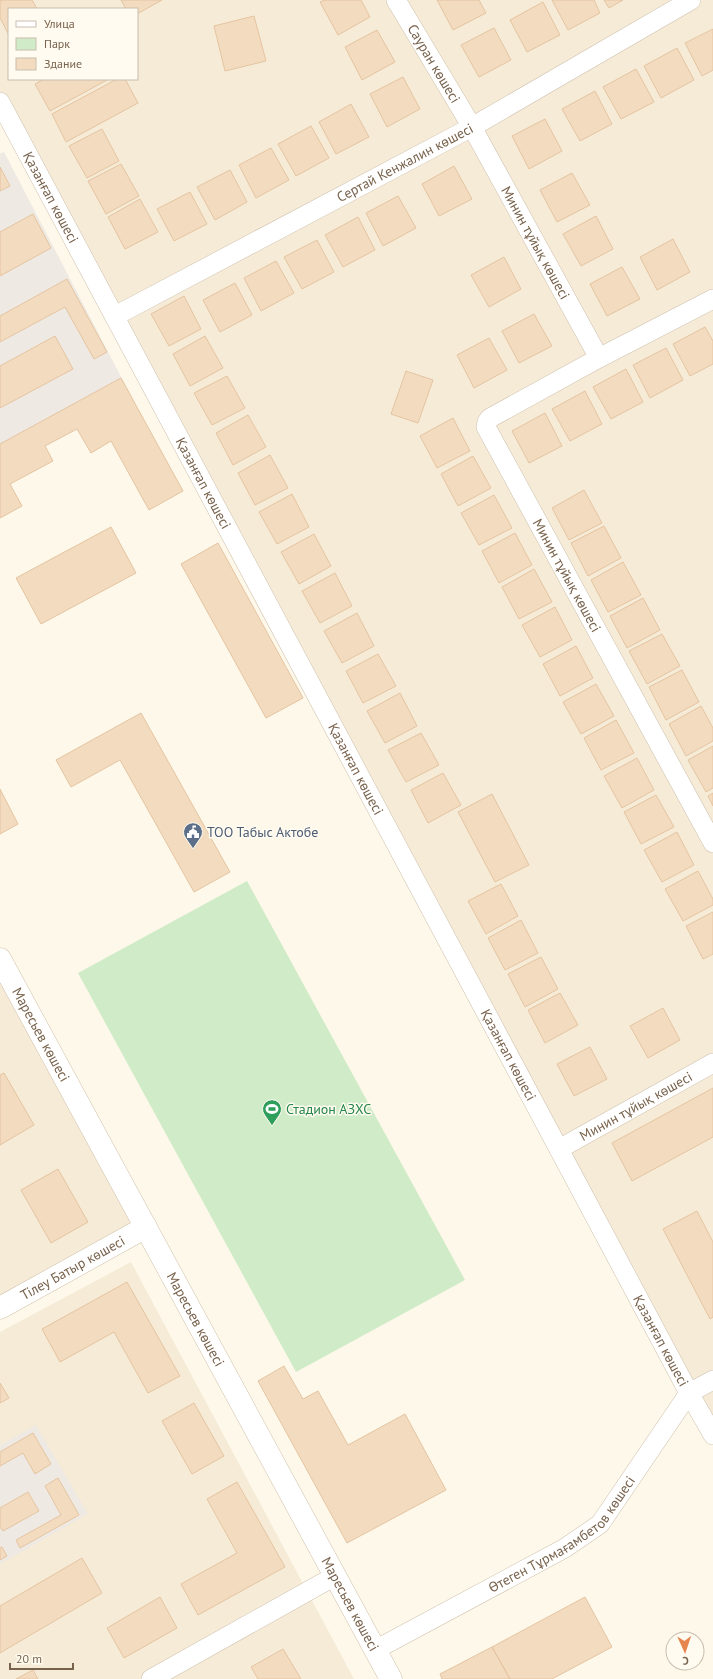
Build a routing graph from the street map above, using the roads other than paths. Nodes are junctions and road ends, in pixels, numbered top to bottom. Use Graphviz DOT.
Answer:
graph roads {
  1 [pos="396,0"];
  2 [pos="691,0"];
  3 [pos="0,102"];
  4 [pos="472,127"];
  5 [pos="713,299"];
  6 [pos="115,316"];
  7 [pos="599,358"];
  8 [pos="713,843"];
  9 [pos="0,959"];
  10 [pos="713,1063"];
  11 [pos="559,1149"];
  12 [pos="146,1227"];
  13 [pos="0,1308"];
  14 [pos="713,1380"];
  15 [pos="689,1392"];
  16 [pos="713,1435"];
  17 [pos="335,1576"];
  18 [pos="375,1650"];
  19 [pos="151,1679"];
  20 [pos="391,1679"];
  1 -- 4 [label="street, Сауран көшесі"];
  2 -- 4 [label="street, Сертай Кенжалин көшесі"];
  3 -- 6 [label="street, Қазанғап көшесі"];
  4 -- 6 [label="street, Сертай Кенжалин көшесі"];
  4 -- 7 [label="street, Минин тұйық көшесі"];
  5 -- 7 [label="street, Минин тұйық көшесі"];
  6 -- 11 [label="street, Қазанғап көшесі"];
  7 -- 8 [label="street, Минин тұйық көшесі"];
  9 -- 12 [label="main road, Маресьев көшесі"];
  10 -- 11 [label="street, Минин тұйық көшесі"];
  11 -- 15 [label="street, Қазанғап көшесі"];
  12 -- 13 [label="main road, Тілеу Батыр көшесі"];
  12 -- 17 [label="main road, Маресьев көшесі"];
  14 -- 15 [label="street, Өтеген Тұрмағамбетов көшесі"];
  15 -- 16 [label="street, Қазанғап көшесі"];
  15 -- 18 [label="street, Өтеген Тұрмағамбетов көшесі"];
  17 -- 18 [label="main road, Маресьев көшесі"];
  17 -- 19 [label="street"];
  18 -- 20 [label="main road, Маресьев көшесі"];
}
